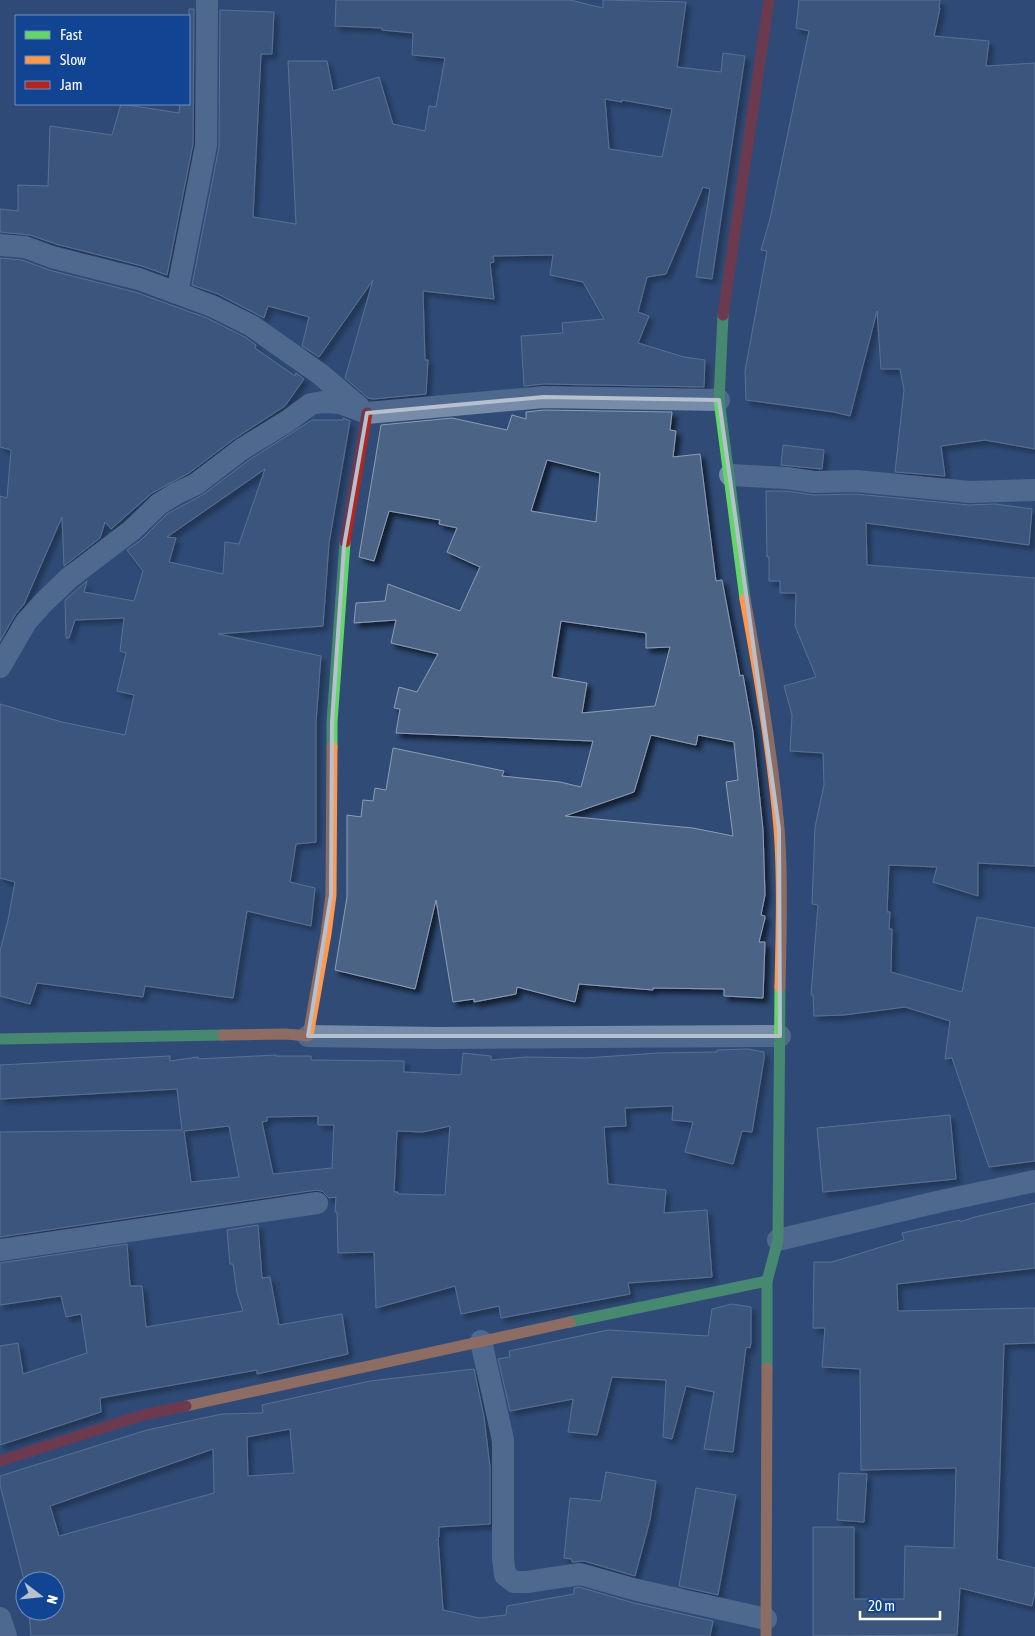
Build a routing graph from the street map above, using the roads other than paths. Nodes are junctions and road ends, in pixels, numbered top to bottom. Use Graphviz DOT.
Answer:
graph roads {
  1 [pos="207,0"];
  2 [pos="769,0"];
  3 [pos="0,246"];
  4 [pos="177,293"];
  5 [pos="719,400"];
  6 [pos="367,413"];
  7 [pos="730,476"];
  8 [pos="1035,490"];
  9 [pos="0,667"];
  10 [pos="308,1036"];
  11 [pos="780,1036"];
  12 [pos="0,1039"];
  13 [pos="1035,1181"];
  14 [pos="316,1203"];
  15 [pos="778,1240"];
  16 [pos="0,1250"];
  17 [pos="767,1281"];
  18 [pos="481,1341"];
  19 [pos="0,1461"];
  20 [pos="0,1618"];
  21 [pos="766,1628"];
  22 [pos="6,1636"];
  1 -- 4 [label="street"];
  2 -- 5 [label="street"];
  3 -- 4 [label="street"];
  4 -- 6 [label="street"];
  5 -- 6 [label="street"];
  5 -- 7 [label="street"];
  6 -- 9 [label="street"];
  6 -- 10 [label="street"];
  7 -- 8 [label="street"];
  7 -- 11 [label="street"];
  10 -- 11 [label="street"];
  10 -- 12 [label="street"];
  11 -- 15 [label="street"];
  13 -- 15 [label="street"];
  14 -- 16 [label="street"];
  15 -- 17 [label="street"];
  17 -- 18 [label="street"];
  17 -- 21 [label="street"];
  18 -- 19 [label="street"];
  18 -- 21 [label="street"];
  20 -- 22 [label="street"];
}
